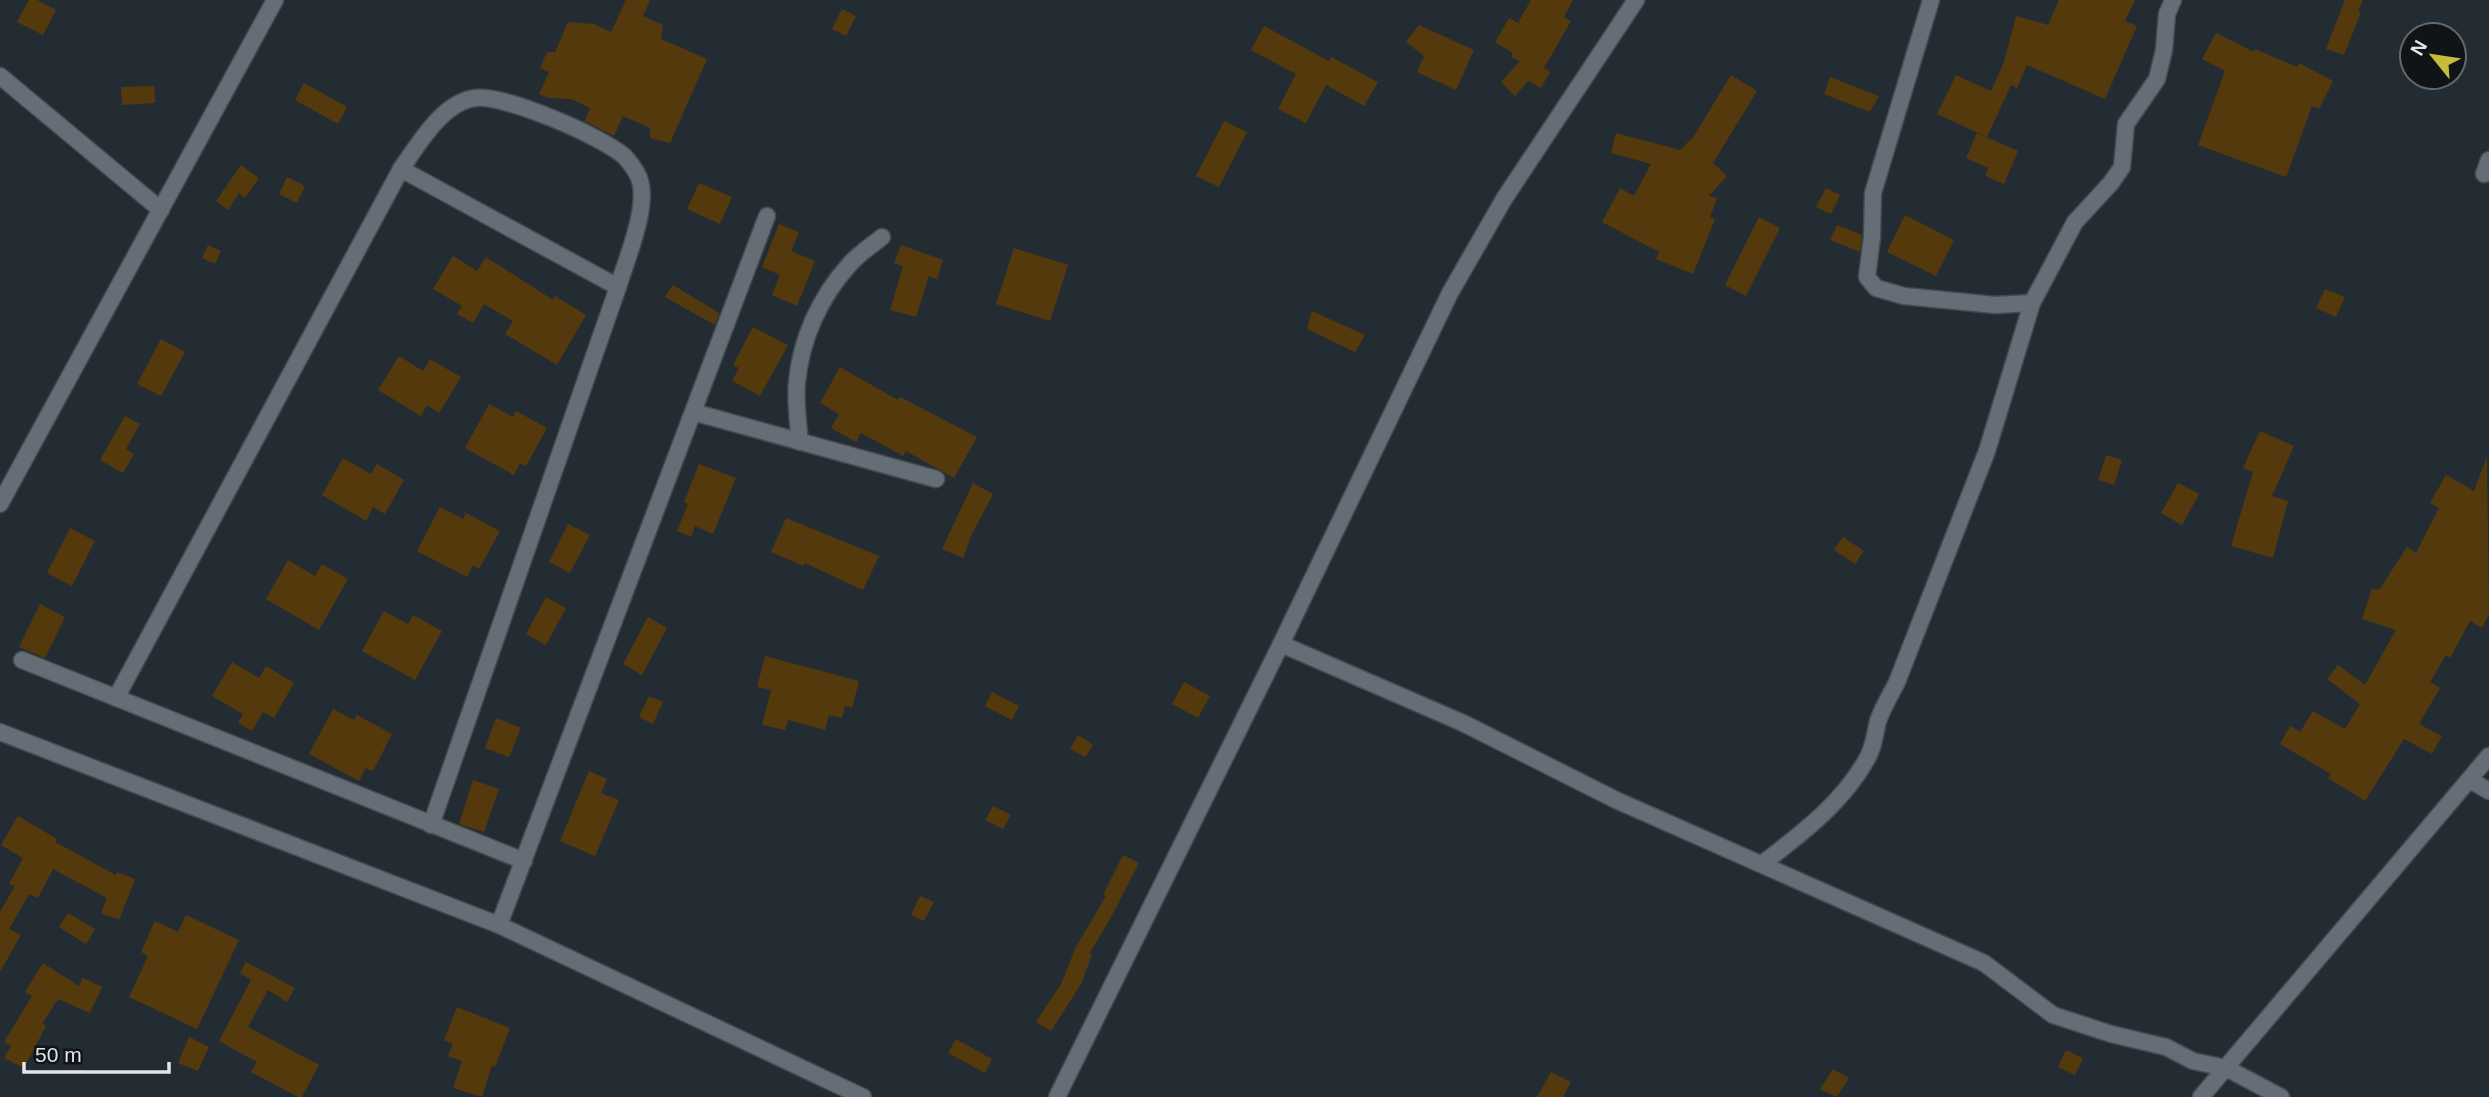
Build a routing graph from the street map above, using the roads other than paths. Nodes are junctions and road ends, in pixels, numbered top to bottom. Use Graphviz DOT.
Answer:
graph roads {
  1 [pos="275,0"];
  2 [pos="1636,0"];
  3 [pos="1931,0"];
  4 [pos="2173,0"];
  5 [pos="0,76"];
  6 [pos="401,169"];
  7 [pos="161,210"];
  8 [pos="767,216"];
  9 [pos="882,237"];
  10 [pos="618,287"];
  11 [pos="2032,303"];
  12 [pos="693,412"];
  13 [pos="800,442"];
  14 [pos="936,479"];
  15 [pos="0,504"];
  16 [pos="1281,644"];
  17 [pos="22,660"];
  18 [pos="116,698"];
  19 [pos="0,732"];
  20 [pos="2489,756"];
  21 [pos="2470,780"];
  22 [pos="2489,791"];
  23 [pos="431,825"];
  24 [pos="524,861"];
  25 [pos="1762,864"];
  26 [pos="499,925"];
  27 [pos="2226,1068"];
  28 [pos="863,1097"];
  29 [pos="1057,1097"];
  30 [pos="2201,1097"];
  31 [pos="2281,1097"];
  1 -- 7 [label="street"];
  2 -- 16 [label="street"];
  3 -- 11 [label="street"];
  4 -- 11 [label="street"];
  5 -- 7 [label="street"];
  6 -- 10 [label="street"];
  6 -- 10 [label="street"];
  6 -- 18 [label="street"];
  7 -- 15 [label="street"];
  8 -- 12 [label="street"];
  9 -- 13 [label="street"];
  10 -- 23 [label="street"];
  11 -- 25 [label="street"];
  12 -- 13 [label="street"];
  12 -- 24 [label="street"];
  13 -- 14 [label="street"];
  16 -- 25 [label="street"];
  16 -- 29 [label="street"];
  17 -- 18 [label="street"];
  18 -- 23 [label="street"];
  19 -- 26 [label="street"];
  20 -- 21 [label="street"];
  21 -- 22 [label="street"];
  21 -- 27 [label="street"];
  23 -- 24 [label="street"];
  24 -- 26 [label="street"];
  25 -- 27 [label="street"];
  26 -- 28 [label="street"];
  27 -- 30 [label="street"];
  27 -- 31 [label="street"];
}
